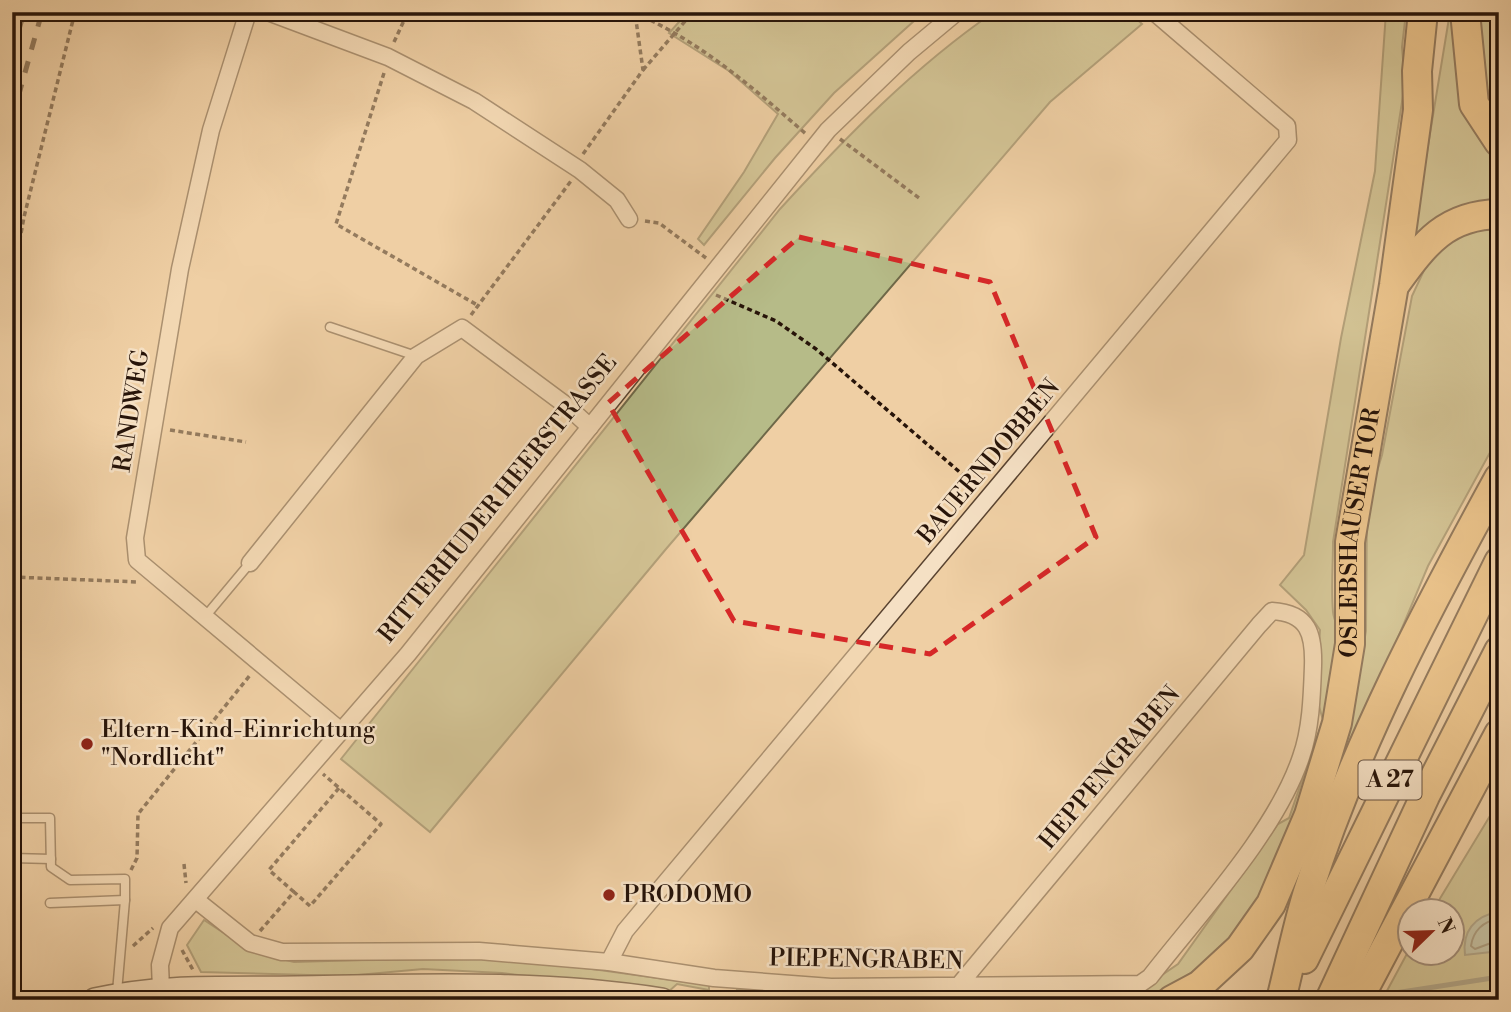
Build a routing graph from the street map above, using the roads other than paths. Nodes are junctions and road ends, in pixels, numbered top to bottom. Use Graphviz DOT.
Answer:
graph roads {
  1 [pos="248,12"];
  2 [pos="268,12"];
  3 [pos="957,12"];
  4 [pos="1154,12"];
  5 [pos="1423,12"];
  6 [pos="1441,12"];
  7 [pos="1465,12"];
  8 [pos="1418,110"];
  9 [pos="1499,142"];
  10 [pos="1499,214"];
  11 [pos="629,219"];
  12 [pos="1394,285"];
  13 [pos="330,327"];
  14 [pos="416,356"];
  15 [pos="590,427"];
  16 [pos="1499,478"];
  17 [pos="1499,562"];
  18 [pos="250,563"];
  19 [pos="204,618"];
  20 [pos="1306,626"];
  21 [pos="1499,651"];
  22 [pos="341,731"];
  23 [pos="1499,734"];
  24 [pos="12,818"];
  25 [pos="12,858"];
  26 [pos="51,859"];
  27 [pos="125,900"];
  28 [pos="195,900"];
  29 [pos="50,902"];
  30 [pos="609,962"];
  31 [pos="959,985"];
  32 [pos="161,989"];
  33 [pos="532,989"];
  34 [pos="494,992"];
  35 [pos="418,993"];
  36 [pos="239,994"];
  37 [pos="106,997"];
  38 [pos="571,1000"];
  39 [pos="662,1000"];
  40 [pos="1172,1000"];
  41 [pos="1283,1000"];
  42 [pos="1330,1000"];
  43 [pos="1358,1000"];
  1 -- 19 [label="street, RANDWEG"];
  2 -- 11 [label="street"];
  3 -- 15 [label="street, RITTERHUDER HEERSTRASSE"];
  4 -- 30 [label="street, BAUERNDOBBEN"];
  5 -- 8 [label="highway, OSLEBSHAUSER TOR"];
  6 -- 8 [label="highway"];
  7 -- 9 [label="highway"];
  8 -- 12 [label="highway, OSLEBSHAUSER TOR"];
  10 -- 12 [label="highway"];
  12 -- 40 [label="highway, OSLEBSHAUSER TOR"];
  13 -- 14 [label="lane"];
  14 -- 15 [label="street"];
  14 -- 18 [label="street"];
  15 -- 22 [label="street, RITTERHUDER HEERSTRASSE"];
  16 -- 41 [label="highway"];
  17 -- 41 [label="highway, A 27"];
  18 -- 19 [label="lane"];
  19 -- 22 [label="street, RANDWEG"];
  20 -- 31 [label="street, HEPPENGRABEN"];
  20 -- 31 [label="street, PIEPENGRABEN"];
  21 -- 42 [label="highway, A 27"];
  22 -- 28 [label="street, RITTERHUDER HEERSTRASSE"];
  23 -- 43 [label="highway"];
  24 -- 26 [label="lane"];
  25 -- 26 [label="lane"];
  26 -- 27 [label="lane"];
  27 -- 29 [label="lane"];
  27 -- 37 [label="lane"];
  28 -- 30 [label="street, PIEPENGRABEN"];
  28 -- 32 [label="street, RITTERHUDER HEERSTRASSE"];
  30 -- 31 [label="street, PIEPENGRABEN"];
  32 -- 36 [label="main road"];
  32 -- 37 [label="main road"];
  33 -- 34 [label="main road"];
  33 -- 38 [label="main road"];
  33 -- 39 [label="main road"];
  34 -- 35 [label="main road"];
  35 -- 36 [label="main road"];
}
